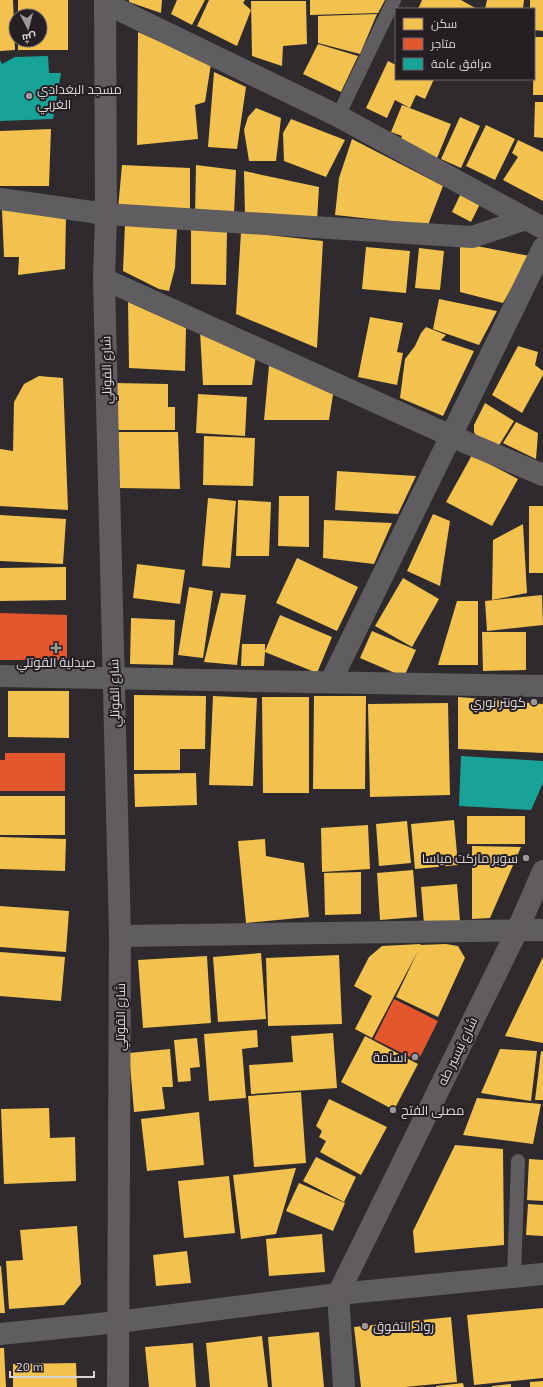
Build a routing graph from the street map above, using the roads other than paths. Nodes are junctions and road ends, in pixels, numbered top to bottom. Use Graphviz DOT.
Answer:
graph roads {
  1 [pos="394,0"];
  2 [pos="105,2"];
  3 [pos="338,116"];
  4 [pos="0,200"];
  5 [pos="106,214"];
  6 [pos="535,224"];
  7 [pos="543,248"];
  8 [pos="104,279"];
  9 [pos="451,436"];
  10 [pos="543,475"];
  11 [pos="0,676"];
  12 [pos="114,679"];
  13 [pos="331,681"];
  14 [pos="543,686"];
  15 [pos="543,871"];
  16 [pos="543,930"];
  17 [pos="516,931"];
  18 [pos="120,936"];
  19 [pos="518,1160"];
  20 [pos="543,1274"];
  21 [pos="514,1277"];
  22 [pos="338,1294"];
  23 [pos="118,1322"];
  24 [pos="0,1334"];
  25 [pos="118,1387"];
  26 [pos="344,1387"];
  1 -- 3 [label="lane"];
  2 -- 3 [label="street"];
  2 -- 5 [label="street, شارع القوتلي"];
  3 -- 6 [label="street"];
  4 -- 5 [label="street"];
  5 -- 6 [label="street"];
  5 -- 8 [label="street, شارع القوتلي"];
  7 -- 9 [label="street"];
  8 -- 9 [label="street"];
  8 -- 12 [label="street, شارع القوتلي"];
  9 -- 10 [label="street"];
  9 -- 13 [label="street"];
  11 -- 12 [label="street"];
  12 -- 13 [label="street"];
  12 -- 18 [label="street, شارع القوتلي"];
  13 -- 14 [label="street"];
  15 -- 17 [label="street, شارع تيسير طه"];
  16 -- 17 [label="street"];
  17 -- 18 [label="street"];
  17 -- 22 [label="street, شارع تيسير طه"];
  18 -- 23 [label="street, شارع القوتلي"];
  19 -- 21 [label="lane"];
  20 -- 21 [label="street"];
  21 -- 22 [label="street"];
  22 -- 23 [label="street"];
  22 -- 26 [label="street"];
  23 -- 24 [label="street"];
  23 -- 25 [label="street, شارع القوتلي"];
}
